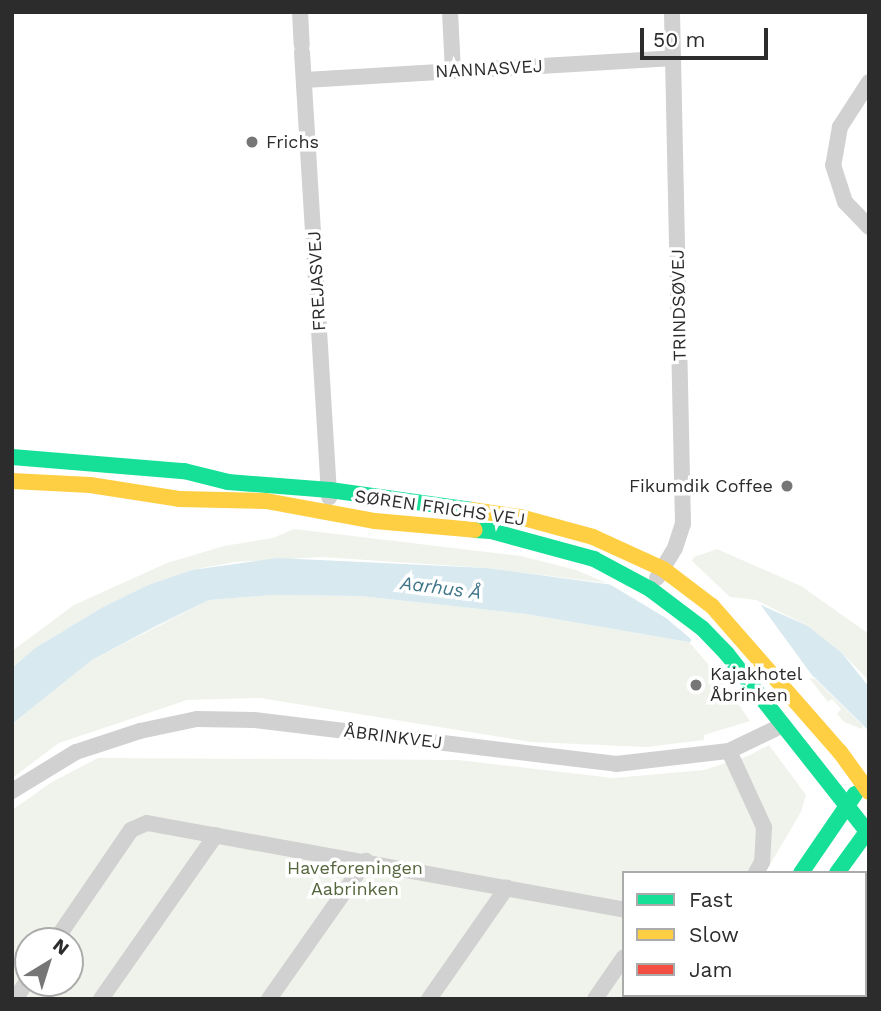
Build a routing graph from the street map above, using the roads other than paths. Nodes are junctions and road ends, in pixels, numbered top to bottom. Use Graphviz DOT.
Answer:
graph roads {
  1 [pos="300,12"];
  2 [pos="450,12"];
  3 [pos="673,12"];
  4 [pos="673,58"];
  5 [pos="453,71"];
  6 [pos="305,80"];
  7 [pos="869,82"];
  8 [pos="869,227"];
  9 [pos="12,457"];
  10 [pos="12,481"];
  11 [pos="330,489"];
  12 [pos="328,510"];
  13 [pos="663,569"];
  14 [pos="650,589"];
  15 [pos="783,725"];
  16 [pos="729,751"];
  17 [pos="867,783"];
  18 [pos="12,791"];
  19 [pos="846,806"];
  20 [pos="868,832"];
  21 [pos="216,835"];
  22 [pos="366,861"];
  23 [pos="757,871"];
  24 [pos="802,871"];
  25 [pos="839,871"];
  26 [pos="508,887"];
  27 [pos="622,910"];
  28 [pos="65,927"];
  29 [pos="622,960"];
  30 [pos="101,999"];
  31 [pos="269,999"];
  32 [pos="429,999"];
  33 [pos="595,999"];
  1 -- 6 [label="street, FREJASVEJ"];
  2 -- 5 [label="street"];
  3 -- 4 [label="street, TRINDSØVEJ"];
  4 -- 5 [label="street, NANNASVEJ"];
  4 -- 13 [label="street, TRINDSØVEJ"];
  5 -- 6 [label="street, NANNASVEJ"];
  6 -- 11 [label="street, FREJASVEJ"];
  7 -- 8 [label="street"];
  9 -- 11 [label="street, SØREN FRICHS VEJ"];
  10 -- 12 [label="street, SØREN FRICHS VEJ"];
  11 -- 12 [label="street, FREJASVEJ"];
  11 -- 13 [label="street, SØREN FRICHS VEJ"];
  12 -- 14 [label="street, SØREN FRICHS VEJ"];
  13 -- 14 [label="street, TRINDSØVEJ"];
  13 -- 17 [label="street, SØREN FRICHS VEJ"];
  14 -- 15 [label="street, SØREN FRICHS VEJ"];
  15 -- 16 [label="street, ÅBRINKVEJ"];
  15 -- 19 [label="street, SØREN FRICHS VEJ"];
  16 -- 18 [label="street, ÅBRINKVEJ"];
  16 -- 23 [label="street"];
  17 -- 19 [label="street"];
  19 -- 20 [label="street, SØREN FRICHS VEJ"];
  19 -- 24 [label="street"];
  20 -- 25 [label="street"];
  21 -- 22 [label="street"];
  21 -- 28 [label="street"];
  21 -- 30 [label="street"];
  22 -- 26 [label="street"];
  22 -- 31 [label="street"];
  26 -- 27 [label="street"];
  26 -- 32 [label="street"];
  29 -- 33 [label="street"];
}
